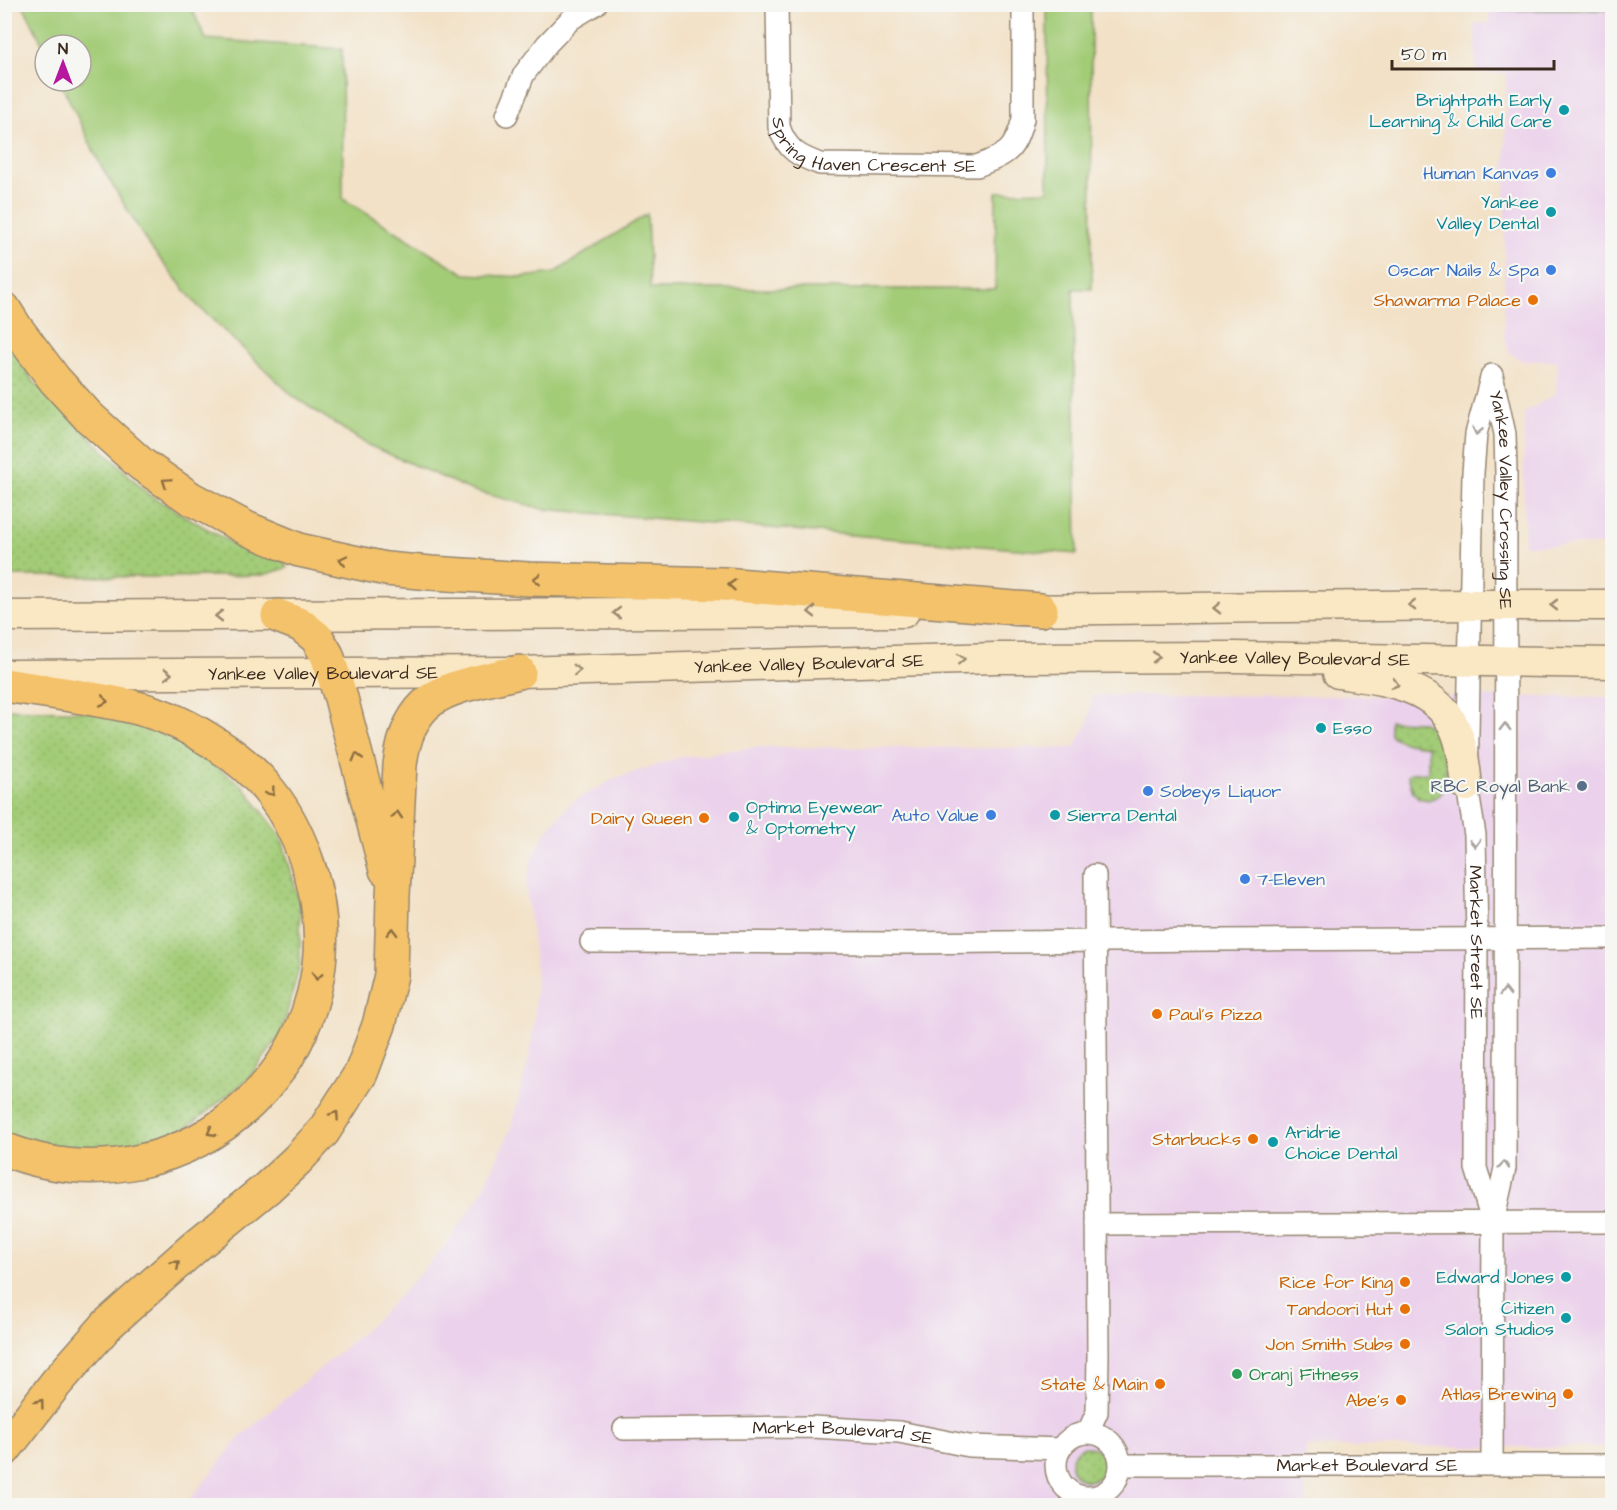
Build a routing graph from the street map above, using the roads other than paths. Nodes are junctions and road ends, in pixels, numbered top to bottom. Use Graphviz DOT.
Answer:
graph roads {
  1 [pos="596,4"];
  2 [pos="777,4"];
  3 [pos="1023,4"];
  4 [pos="507,115"];
  5 [pos="4,309"];
  6 [pos="1470,604"];
  7 [pos="1506,604"];
  8 [pos="1612,605"];
  9 [pos="1041,610"];
  10 [pos="4,616"];
  11 [pos="278,616"];
  12 [pos="1234,657"];
  13 [pos="1470,660"];
  14 [pos="1506,661"];
  15 [pos="1612,663"];
  16 [pos="333,672"];
  17 [pos="519,672"];
  18 [pos="4,675"];
  19 [pos="4,685"];
  20 [pos="1467,786"];
  21 [pos="1095,875"];
  22 [pos="393,895"];
  23 [pos="1477,938"];
  24 [pos="1505,938"];
  25 [pos="1612,938"];
  26 [pos="1095,941"];
  27 [pos="591,942"];
  28 [pos="4,1149"];
  29 [pos="1493,1222"];
  30 [pos="1612,1222"];
  31 [pos="1097,1224"];
  32 [pos="624,1429"];
  33 [pos="1088,1432"];
  34 [pos="1060,1449"];
  35 [pos="4,1450"];
  36 [pos="1492,1464"];
  37 [pos="1121,1465"];
  38 [pos="1612,1465"];
  1 -- 4 [label="street"];
  2 -- 3 [label="street, Spring Haven Crescent SE"];
  9 -- 5 [label="highway, one-way"];
  6 -- 7 [label="main road"];
  7 -- 6 [label="street, Yankee Valley Crossing SE, one-way"];
  6 -- 9 [label="main road, one-way"];
  6 -- 13 [label="street, Yankee Valley Crossing SE"];
  8 -- 7 [label="main road, one-way"];
  7 -- 14 [label="street, Yankee Valley Crossing SE"];
  9 -- 11 [label="main road, one-way"];
  11 -- 10 [label="main road, one-way"];
  11 -- 16 [label="highway"];
  12 -- 13 [label="main road, Yankee Valley Boulevard SE"];
  17 -- 12 [label="main road, Yankee Valley Boulevard SE, one-way"];
  12 -- 20 [label="main road, one-way"];
  13 -- 14 [label="main road, Yankee Valley Boulevard SE"];
  13 -- 20 [label="street, Market Street SE"];
  14 -- 15 [label="main road, Yankee Valley Boulevard SE"];
  24 -- 14 [label="street, Market Street SE, one-way"];
  16 -- 17 [label="main road, Yankee Valley Boulevard SE"];
  18 -- 16 [label="main road, Yankee Valley Boulevard SE, one-way"];
  22 -- 16 [label="highway, one-way"];
  22 -- 17 [label="highway, one-way"];
  19 -- 28 [label="highway, one-way"];
  20 -- 23 [label="street, Market Street SE, one-way"];
  21 -- 26 [label="street"];
  35 -- 22 [label="highway, one-way"];
  23 -- 24 [label="street"];
  23 -- 26 [label="street"];
  23 -- 29 [label="street, Market Street SE"];
  24 -- 25 [label="street"];
  29 -- 24 [label="street, Market Street SE, one-way"];
  26 -- 27 [label="street"];
  26 -- 31 [label="street"];
  29 -- 30 [label="street"];
  29 -- 31 [label="street"];
  29 -- 36 [label="street, Market Street SE"];
  31 -- 33 [label="street"];
  32 -- 34 [label="street, Market Boulevard SE"];
  33 -- 34 [label="street"];
  33 -- 37 [label="street"];
  34 -- 37 [label="street"];
  36 -- 37 [label="street, Market Boulevard SE"];
  36 -- 38 [label="street, Market Boulevard SE"];
}
